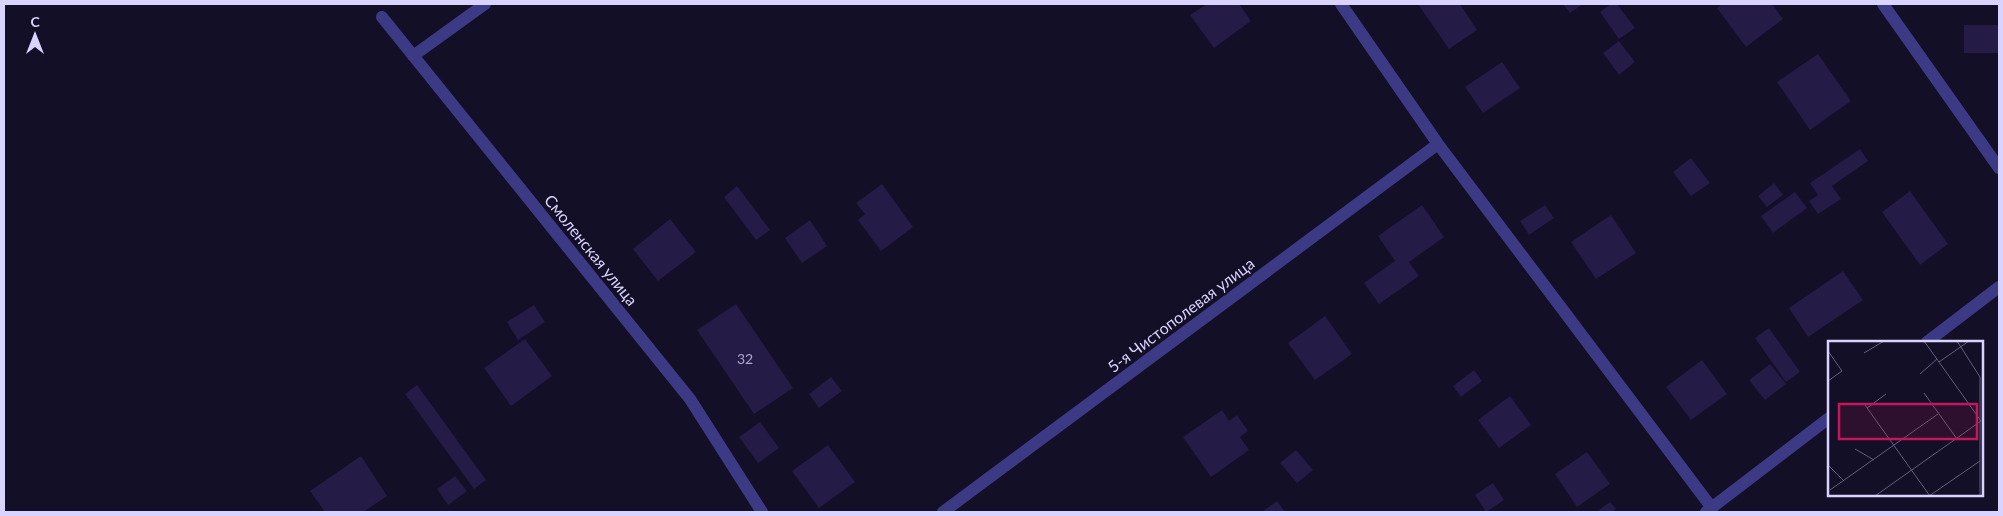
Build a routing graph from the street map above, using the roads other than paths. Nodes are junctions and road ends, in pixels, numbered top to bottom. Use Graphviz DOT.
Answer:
graph roads {
  1 [pos="485,4"];
  2 [pos="1340,4"];
  3 [pos="1883,4"];
  4 [pos="382,17"];
  5 [pos="413,56"];
  6 [pos="1438,144"];
  7 [pos="1999,168"];
  8 [pos="1999,287"];
  9 [pos="1928,341"];
  10 [pos="1828,419"];
  11 [pos="1709,510"];
  12 [pos="762,512"];
  13 [pos="943,512"];
  1 -- 5 [label="street"];
  2 -- 6 [label="street"];
  3 -- 7 [label="street"];
  4 -- 5 [label="street, Смоленская улица"];
  5 -- 12 [label="street, Смоленская улица"];
  6 -- 11 [label="street"];
  6 -- 13 [label="street, 5-я Чистополевая улица"];
  8 -- 9 [label="street"];
  10 -- 11 [label="street"];
}
